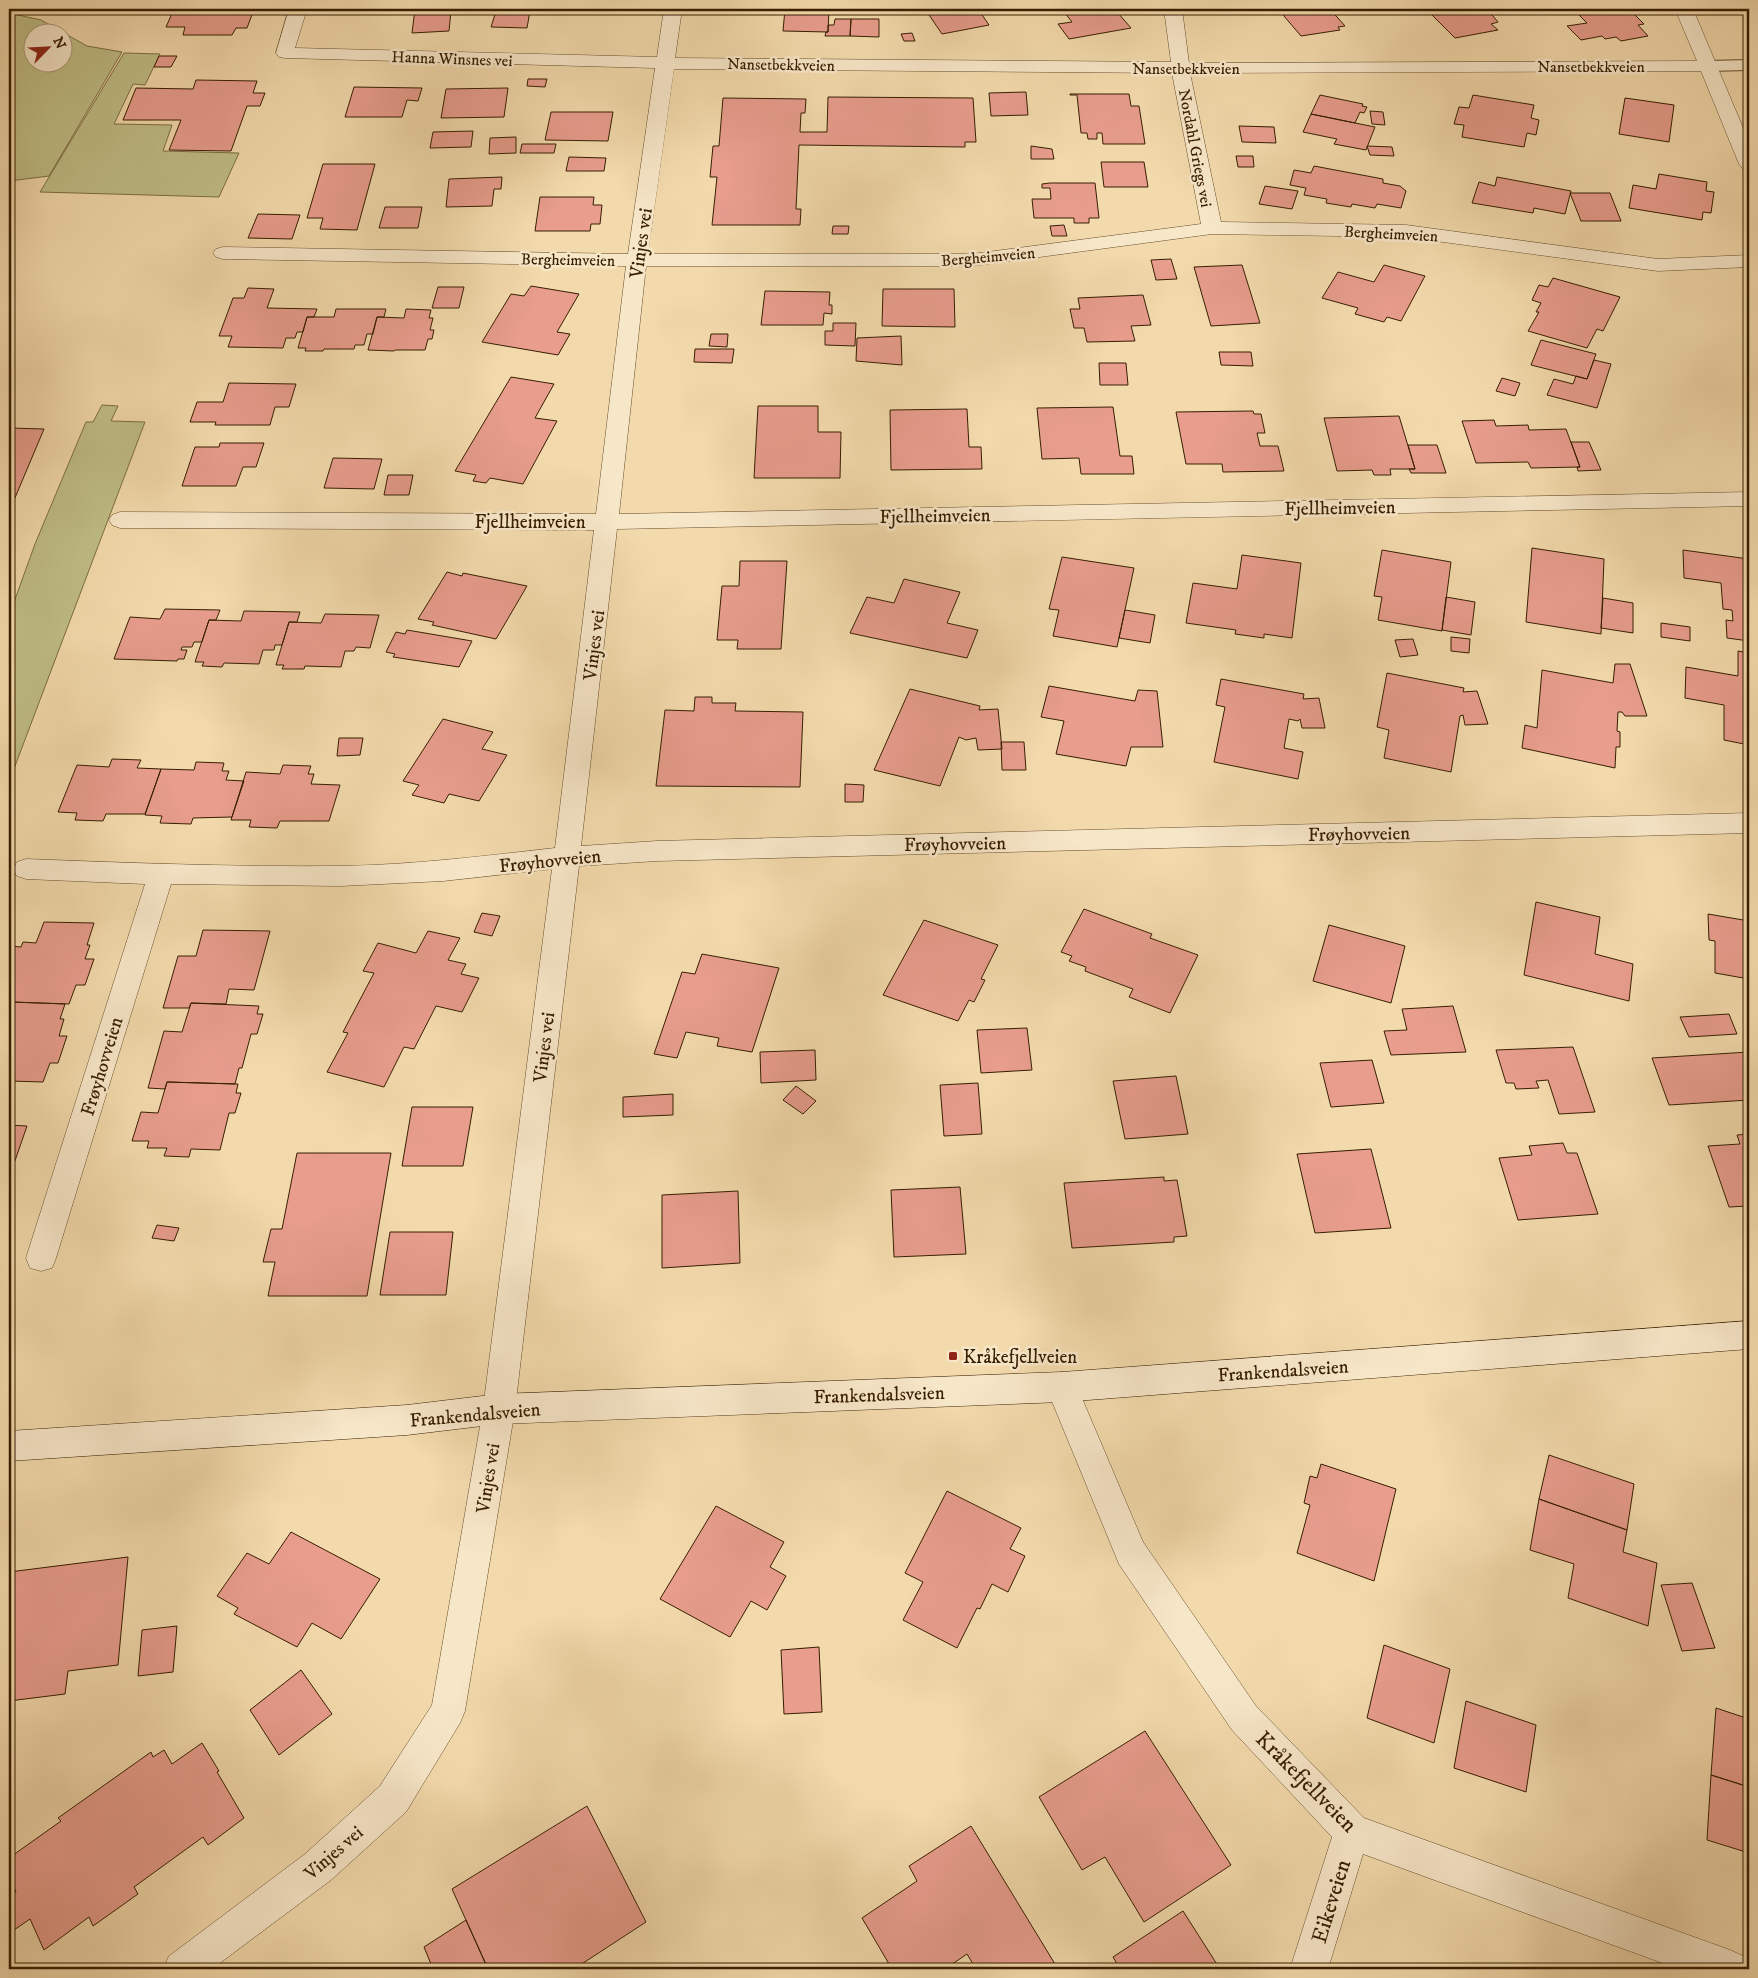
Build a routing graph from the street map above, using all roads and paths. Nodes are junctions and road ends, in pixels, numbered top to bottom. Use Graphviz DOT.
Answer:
graph roads {
  1 [pos="298,9"];
  2 [pos="673,9"];
  3 [pos="1173,9"];
  4 [pos="1684,9"];
  5 [pos="665,63"];
  6 [pos="1749,65"];
  7 [pos="1706,66"];
  8 [pos="1181,68"];
  9 [pos="1749,164"];
  10 [pos="1212,228"];
  11 [pos="223,253"];
  12 [pos="637,260"];
  13 [pos="1749,261"];
  14 [pos="1749,499"];
  15 [pos="120,520"];
  16 [pos="608,522"];
  17 [pos="1749,823"];
  18 [pos="567,857"];
  19 [pos="26,869"];
  20 [pos="161,874"];
  21 [pos="41,1258"];
  22 [pos="1749,1335"];
  23 [pos="1062,1386"];
  24 [pos="499,1409"];
  25 [pos="9,1446"];
  26 [pos="1352,1832"];
  27 [pos="182,1969"];
  28 [pos="1309,1969"];
  29 [pos="1730,1969"];
  1 -- 5 [label="street, Hanna Winsnes vei"];
  2 -- 5 [label="street, Vinjes vei"];
  3 -- 8 [label="street, Nordahl Griegs vei"];
  4 -- 7 [label="street"];
  5 -- 8 [label="street, Nansetbekkveien"];
  5 -- 12 [label="street, Vinjes vei"];
  6 -- 7 [label="lane"];
  7 -- 8 [label="street, Nansetbekkveien"];
  7 -- 9 [label="street"];
  8 -- 10 [label="street, Nordahl Griegs vei"];
  10 -- 12 [label="street, Bergheimveien"];
  10 -- 13 [label="street, Bergheimveien"];
  11 -- 12 [label="street, Bergheimveien"];
  12 -- 16 [label="street, Vinjes vei"];
  14 -- 16 [label="street, Fjellheimveien"];
  15 -- 16 [label="street, Fjellheimveien"];
  16 -- 18 [label="street, Vinjes vei"];
  17 -- 18 [label="street, Frøyhovveien"];
  18 -- 20 [label="street, Frøyhovveien"];
  18 -- 24 [label="street, Vinjes vei"];
  19 -- 20 [label="street, Frøyhovveien"];
  20 -- 21 [label="street, Frøyhovveien"];
  22 -- 23 [label="street, Frankendalsveien"];
  23 -- 24 [label="street, Frankendalsveien"];
  23 -- 26 [label="street, Kråkefjellveien"];
  24 -- 25 [label="street, Frankendalsveien"];
  24 -- 27 [label="street, Vinjes vei"];
  26 -- 28 [label="street, Eikeveien"];
  26 -- 29 [label="street, Kråkefjellveien"];
}
